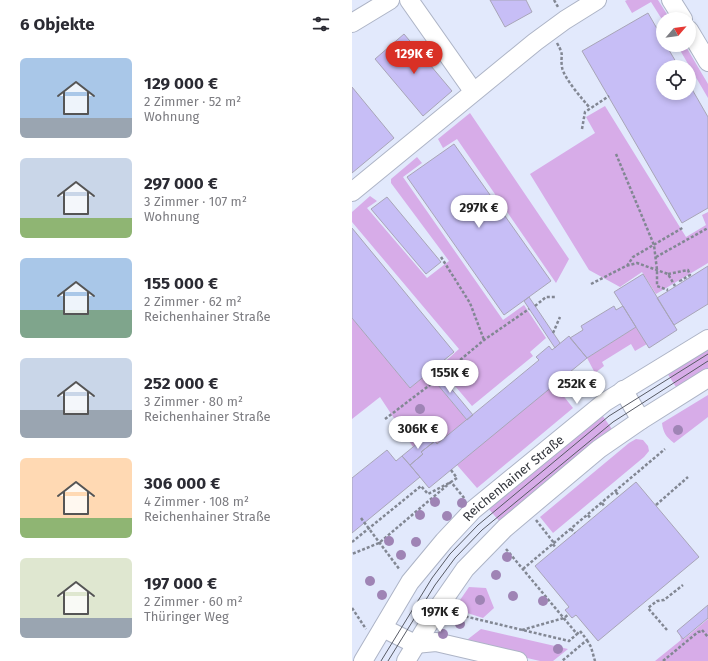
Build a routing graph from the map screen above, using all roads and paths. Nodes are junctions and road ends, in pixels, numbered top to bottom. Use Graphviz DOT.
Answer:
graph roads {
  1 [pos="390,0"];
  2 [pos="409,0"];
  3 [pos="597,0"];
  4 [pos="671,0"];
  5 [pos="678,12"];
  6 [pos="352,23"];
  7 [pos="550,31"];
  8 [pos="696,42"];
  9 [pos="708,62"];
  10 [pos="473,91"];
  11 [pos="609,96"];
  12 [pos="590,108"];
  13 [pos="582,129"];
  14 [pos="616,154"];
  15 [pos="352,192"];
  16 [pos="684,227"];
  17 [pos="708,228"];
  18 [pos="654,245"];
  19 [pos="442,257"];
  20 [pos="656,257"];
  21 [pos="626,266"];
  22 [pos="657,270"];
  23 [pos="668,274"];
  24 [pos="681,283"];
  25 [pos="591,284"];
  26 [pos="675,286"];
  27 [pos="668,290"];
  28 [pos="556,296"];
  29 [pos="535,306"];
  30 [pos="529,309"];
  31 [pos="560,317"];
  32 [pos="553,333"];
  33 [pos="708,339"];
  34 [pos="484,340"];
  35 [pos="441,376"];
  36 [pos="708,378"];
  37 [pos="435,381"];
  38 [pos="623,390"];
  39 [pos="385,419"];
  40 [pos="641,420"];
  41 [pos="665,448"];
  42 [pos="451,470"];
  43 [pos="688,477"];
  44 [pos="452,482"];
  45 [pos="616,492"];
  46 [pos="619,496"];
  47 [pos="602,503"];
  48 [pos="656,505"];
  49 [pos="606,507"];
  50 [pos="474,510"];
  51 [pos="588,515"];
  52 [pos="361,518"];
  53 [pos="591,519"];
  54 [pos="368,528"];
  55 [pos="571,529"];
  56 [pos="545,532"];
  57 [pos="575,533"];
  58 [pos="496,537"];
  59 [pos="352,542"];
  60 [pos="379,543"];
  61 [pos="554,544"];
  62 [pos="556,548"];
  63 [pos="352,554"];
  64 [pos="523,569"];
  65 [pos="410,582"];
  66 [pos="682,585"];
  67 [pos="440,605"];
  68 [pos="569,614"];
  69 [pos="564,618"];
  70 [pos="383,628"];
  71 [pos="522,630"];
  72 [pos="667,630"];
  73 [pos="577,634"];
  74 [pos="708,637"];
  75 [pos="587,640"];
  76 [pos="415,644"];
  77 [pos="363,661"];
  78 [pos="406,661"];
  79 [pos="518,661"];
  80 [pos="562,661"];
  81 [pos="595,661"];
  82 [pos="663,661"];
  1 -- 6 [label="street"];
  2 -- 10 [label="street"];
  3 -- 7 [label="street"];
  4 -- 5 [label="street"];
  7 -- 10 [label="street"];
  7 -- 12 [label="path"];
  8 -- 9 [label="street"];
  10 -- 15 [label="street"];
  11 -- 12 [label="path"];
  12 -- 13 [label="path"];
  14 -- 18 [label="path"];
  16 -- 18 [label="path"];
  17 -- 20 [label="path"];
  18 -- 20 [label="path"];
  18 -- 21 [label="path"];
  19 -- 34 [label="path"];
  20 -- 22 [label="path"];
  21 -- 22 [label="path"];
  21 -- 25 [label="path"];
  22 -- 23 [label="path"];
  22 -- 27 [label="path"];
  23 -- 24 [label="path"];
  23 -- 26 [label="path"];
  28 -- 29 [label="path"];
  30 -- 34 [label="path"];
  31 -- 32 [label="path"];
  33 -- 38 [label="street, Reichenhainer Straße"];
  34 -- 35 [label="path"];
  36 -- 40 [label="street"];
  37 -- 39 [label="path"];
  38 -- 40 [label="street"];
  38 -- 50 [label="street, Reichenhainer Straße"];
  40 -- 58 [label="street"];
  41 -- 45 [label="path"];
  42 -- 44 [label="path"];
  43 -- 48 [label="path"];
  44 -- 50 [label="path"];
  44 -- 54 [label="path"];
  44 -- 60 [label="path"];
  45 -- 46 [label="path"];
  45 -- 47 [label="path"];
  47 -- 49 [label="path"];
  47 -- 51 [label="path"];
  50 -- 65 [label="street, Reichenhainer Straße"];
  51 -- 53 [label="path"];
  51 -- 55 [label="path"];
  52 -- 54 [label="path"];
  54 -- 59 [label="path"];
  54 -- 60 [label="path"];
  55 -- 57 [label="path"];
  55 -- 61 [label="path"];
  56 -- 61 [label="path"];
  58 -- 64 [label="path"];
  58 -- 67 [label="street"];
  60 -- 63 [label="path"];
  60 -- 65 [label="path"];
  61 -- 62 [label="path"];
  61 -- 64 [label="path"];
  64 -- 69 [label="path"];
  65 -- 70 [label="street, Reichenhainer Straße"];
  66 -- 72 [label="path"];
  67 -- 71 [label="path"];
  67 -- 76 [label="street"];
  68 -- 69 [label="path"];
  69 -- 71 [label="path"];
  69 -- 73 [label="path"];
  70 -- 76 [label="street"];
  70 -- 77 [label="street, Reichenhainer Straße"];
  71 -- 73 [label="path"];
  73 -- 75 [label="path"];
  74 -- 82 [label="path"];
  75 -- 80 [label="path"];
  75 -- 81 [label="path"];
  76 -- 78 [label="street"];
  76 -- 79 [label="street"];
}
